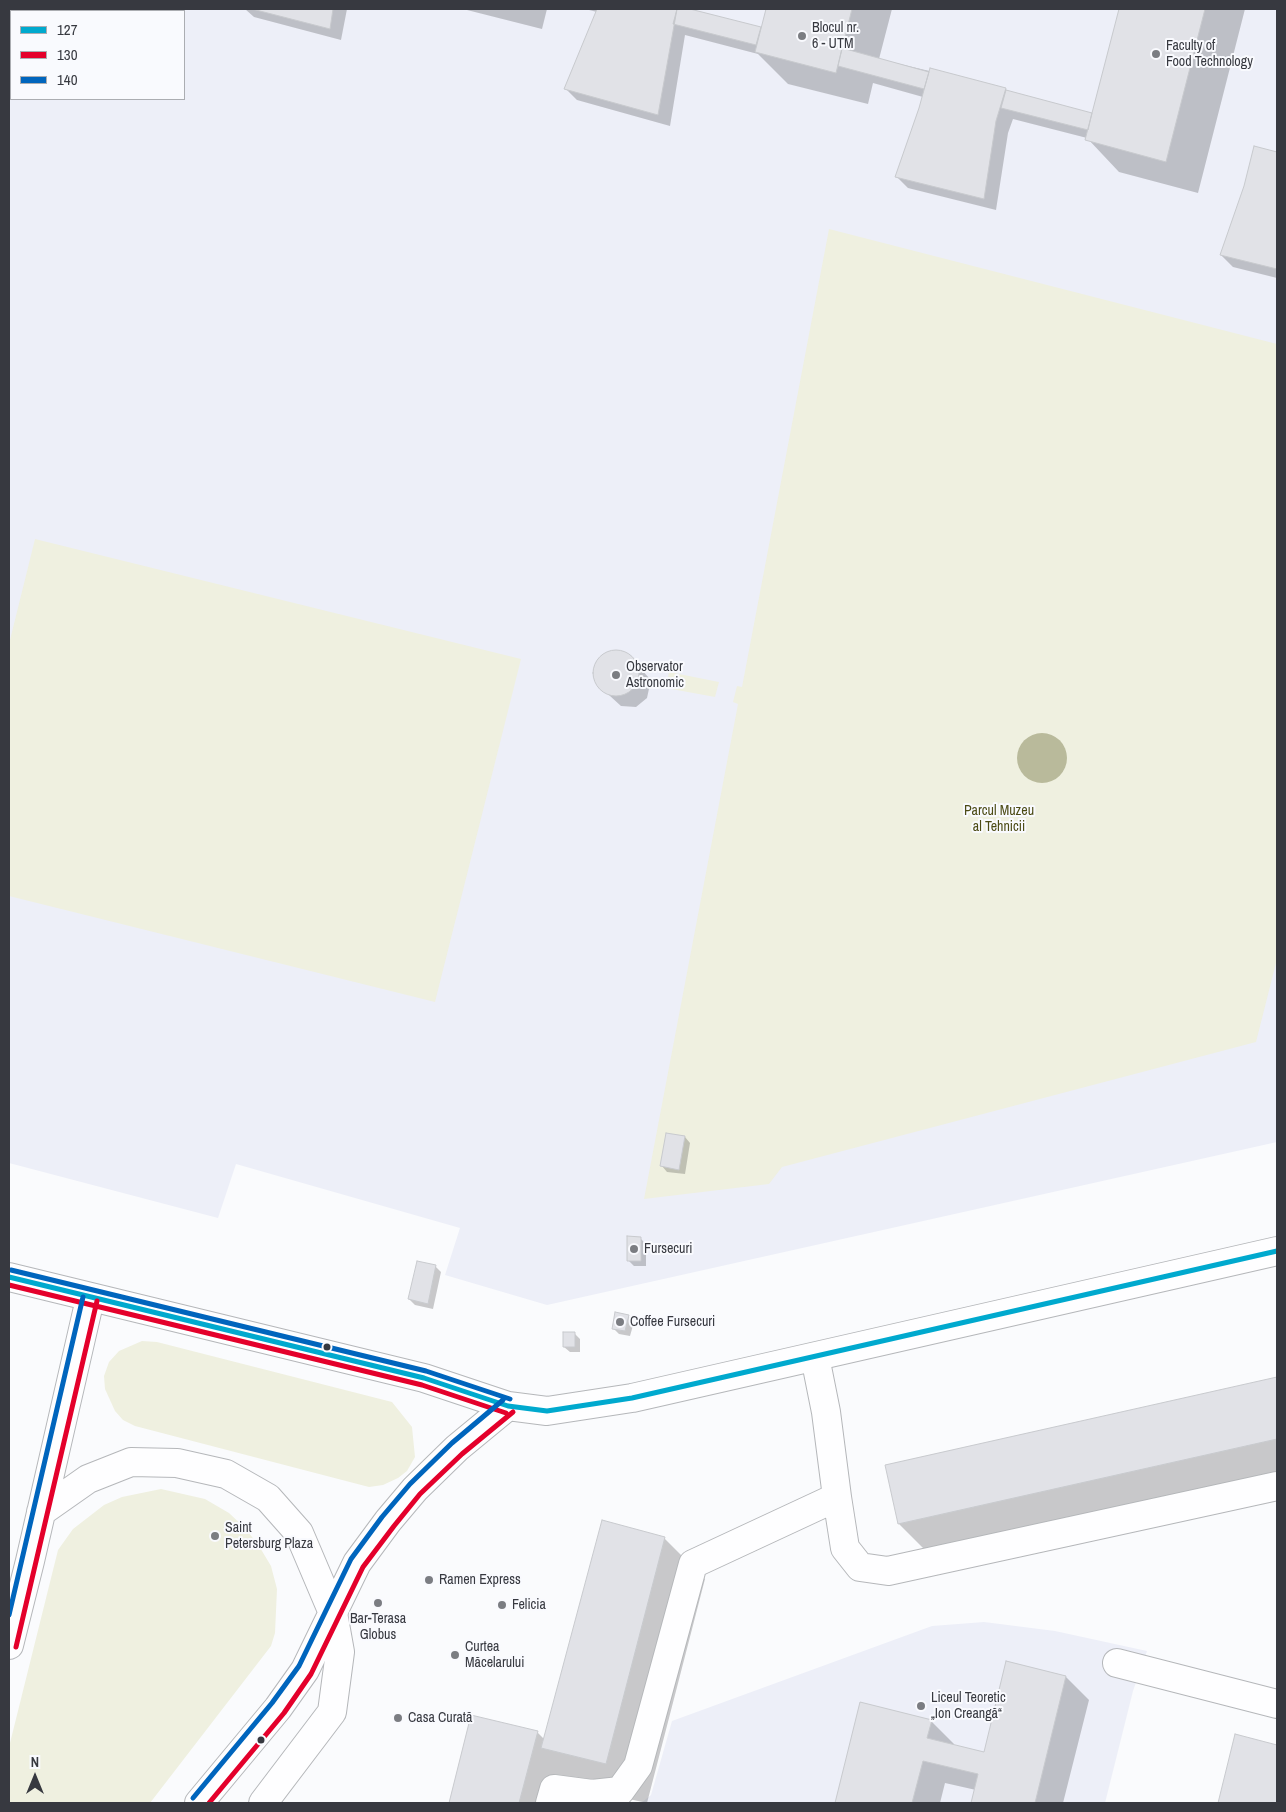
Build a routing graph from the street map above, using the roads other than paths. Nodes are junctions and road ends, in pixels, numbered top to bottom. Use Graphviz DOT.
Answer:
graph roads {
  1 [pos="1277,1251"];
  2 [pos="9,1277"];
  3 [pos="90,1299"];
  4 [pos="815,1357"];
  5 [pos="508,1406"];
  6 [pos="1277,1486"];
  7 [pos="837,1497"];
  8 [pos="42,1512"];
  9 [pos="333,1613"];
  10 [pos="9,1645"];
  11 [pos="1117,1663"];
  12 [pos="1277,1704"];
  13 [pos="199,1803"];
  14 [pos="263,1803"];
  15 [pos="550,1803"];
  1 -- 4 [label="main road"];
  2 -- 3 [label="main road"];
  3 -- 5 [label="main road"];
  3 -- 8 [label="main road"];
  4 -- 5 [label="main road"];
  4 -- 7 [label="main road"];
  5 -- 9 [label="main road"];
  6 -- 7 [label="main road"];
  7 -- 15 [label="main road"];
  8 -- 9 [label="main road"];
  8 -- 10 [label="main road"];
  9 -- 13 [label="main road"];
  9 -- 14 [label="main road"];
  11 -- 12 [label="main road"];
}
